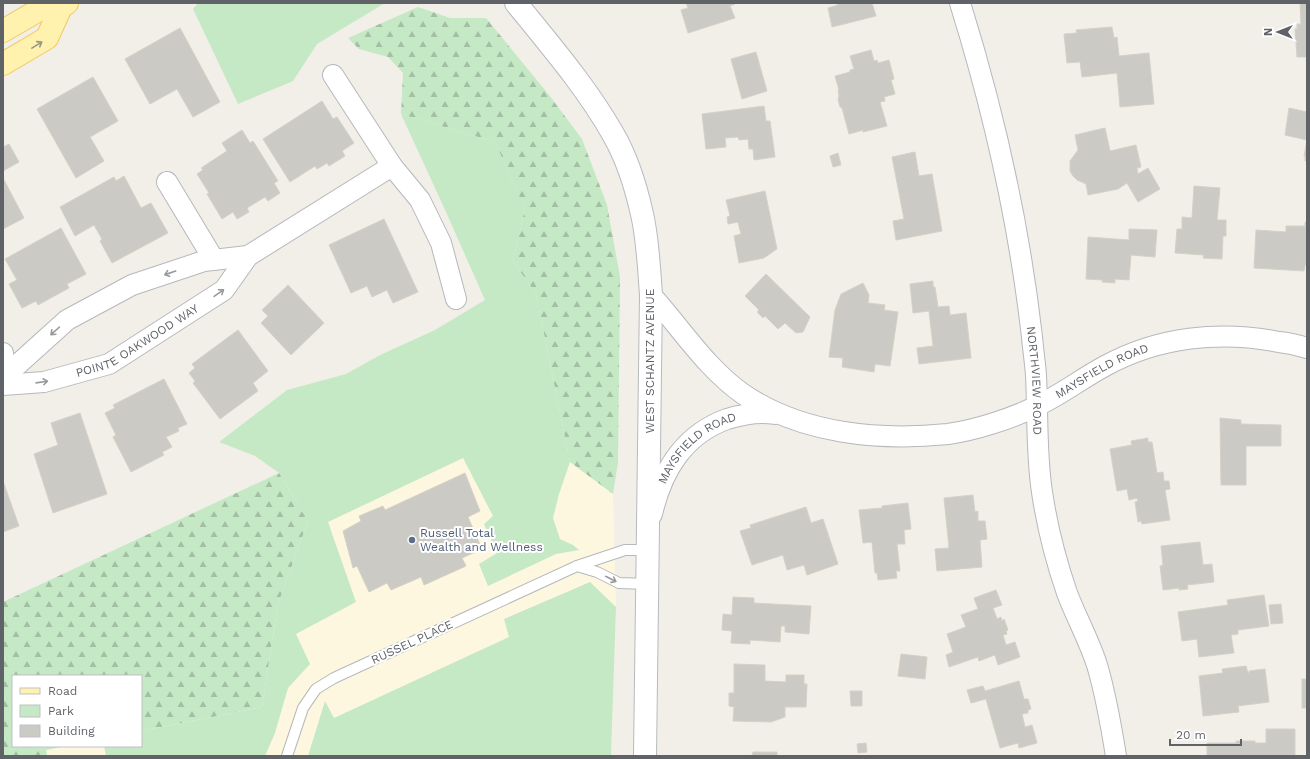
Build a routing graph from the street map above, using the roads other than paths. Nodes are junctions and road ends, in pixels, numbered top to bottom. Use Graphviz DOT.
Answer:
graph roads {
  1 [pos="516,3"];
  2 [pos="960,3"];
  3 [pos="64,5"];
  4 [pos="3,31"];
  5 [pos="3,64"];
  6 [pos="332,75"];
  7 [pos="392,166"];
  8 [pos="167,182"];
  9 [pos="248,256"];
  10 [pos="214,260"];
  11 [pos="651,295"];
  12 [pos="456,298"];
  13 [pos="1304,346"];
  14 [pos="3,353"];
  15 [pos="4,380"];
  16 [pos="1036,407"];
  17 [pos="785,416"];
  18 [pos="648,541"];
  19 [pos="577,566"];
  20 [pos="648,584"];
  21 [pos="287,756"];
  22 [pos="645,756"];
  23 [pos="1116,756"];
  1 -- 11 [label="main road, WEST SCHANTZ AVENUE"];
  2 -- 16 [label="street, NORTHVIEW ROAD"];
  3 -- 4 [label="main road"];
  5 -- 3 [label="main road, one-way"];
  6 -- 7 [label="street"];
  7 -- 9 [label="street, POINTE OAKWOOD WAY"];
  7 -- 12 [label="street"];
  8 -- 10 [label="street"];
  9 -- 10 [label="street, POINTE OAKWOOD WAY"];
  15 -- 9 [label="street, POINTE OAKWOOD WAY, one-way"];
  10 -- 15 [label="street, POINTE OAKWOOD WAY, one-way"];
  11 -- 17 [label="street, MAYSFIELD ROAD"];
  11 -- 18 [label="main road, WEST SCHANTZ AVENUE"];
  13 -- 16 [label="street, MAYSFIELD ROAD"];
  14 -- 15 [label="street"];
  16 -- 17 [label="street, MAYSFIELD ROAD"];
  16 -- 23 [label="street, NORTHVIEW ROAD"];
  17 -- 18 [label="street, MAYSFIELD ROAD"];
  18 -- 19 [label="lane, RUSSEL PLACE"];
  18 -- 20 [label="main road, WEST SCHANTZ AVENUE"];
  19 -- 20 [label="lane, one-way"];
  19 -- 21 [label="lane, RUSSEL PLACE"];
  20 -- 22 [label="main road, WEST SCHANTZ AVENUE"];
}
